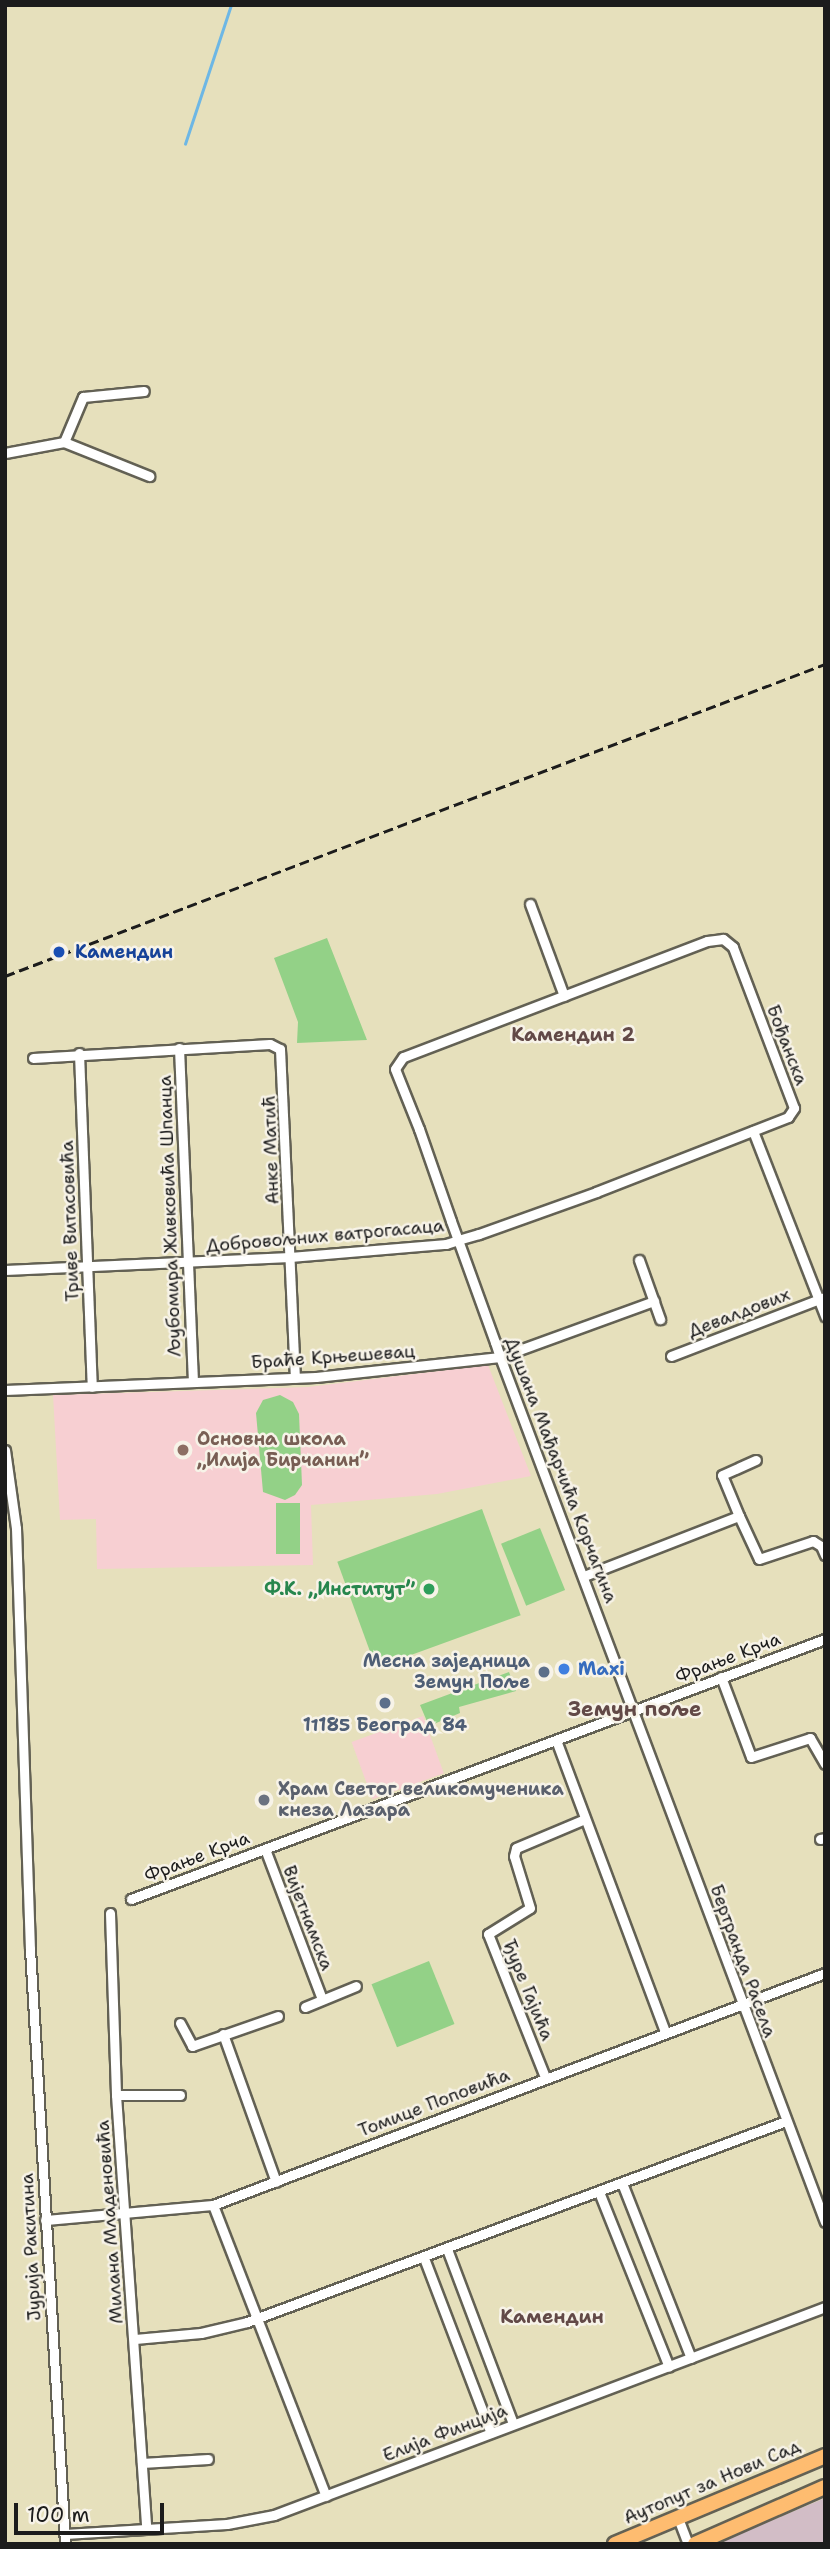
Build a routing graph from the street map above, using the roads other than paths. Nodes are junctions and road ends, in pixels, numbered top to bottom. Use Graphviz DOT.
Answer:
graph roads {
  1 [pos="144,391"];
  2 [pos="64,442"];
  3 [pos="5,453"];
  4 [pos="149,476"];
  5 [pos="530,904"];
  6 [pos="564,996"];
  7 [pos="179,1048"];
  8 [pos="79,1053"];
  9 [pos="33,1058"];
  10 [pos="753,1131"];
  11 [pos="458,1240"];
  12 [pos="290,1258"];
  13 [pos="639,1260"];
  14 [pos="189,1263"];
  15 [pos="88,1267"];
  16 [pos="5,1270"];
  17 [pos="822,1298"];
  18 [pos="654,1301"];
  19 [pos="825,1316"];
  20 [pos="660,1319"];
  21 [pos="671,1356"];
  22 [pos="500,1357"];
  23 [pos="295,1378"];
  24 [pos="192,1382"];
  25 [pos="92,1387"];
  26 [pos="5,1390"];
  27 [pos="5,1450"];
  28 [pos="756,1461"];
  29 [pos="738,1516"];
  30 [pos="825,1555"];
  31 [pos="584,1576"];
  32 [pos="825,1639"];
  33 [pos="721,1677"];
  34 [pos="634,1711"];
  35 [pos="556,1740"];
  36 [pos="825,1764"];
  37 [pos="585,1819"];
  38 [pos="265,1849"];
  39 [pos="131,1899"];
  40 [pos="110,1913"];
  41 [pos="825,1973"];
  42 [pos="356,1986"];
  43 [pos="322,1999"];
  44 [pos="743,2004"];
  45 [pos="305,2007"];
  46 [pos="278,2016"];
  47 [pos="180,2023"];
  48 [pos="665,2031"];
  49 [pos="223,2034"];
  50 [pos="545,2077"];
  51 [pos="116,2095"];
  52 [pos="180,2095"];
  53 [pos="786,2121"];
  54 [pos="276,2182"];
  55 [pos="622,2183"];
  56 [pos="599,2192"];
  57 [pos="213,2205"];
  58 [pos="126,2215"];
  59 [pos="45,2220"];
  60 [pos="825,2222"];
  61 [pos="447,2249"];
  62 [pos="424,2258"];
  63 [pos="825,2307"];
  64 [pos="258,2318"];
  65 [pos="135,2339"];
  66 [pos="691,2358"];
  67 [pos="669,2367"];
  68 [pos="513,2424"];
  69 [pos="491,2433"];
  70 [pos="825,2456"];
  71 [pos="208,2459"];
  72 [pos="142,2463"];
  73 [pos="825,2487"];
  74 [pos="326,2496"];
  75 [pos="678,2518"];
  76 [pos="146,2528"];
  77 [pos="65,2539"];
  78 [pos="614,2544"];
  79 [pos="688,2544"];
  80 [pos="695,2544"];
  1 -- 2 [label="street"];
  2 -- 3 [label="street"];
  2 -- 4 [label="street"];
  5 -- 6 [label="street"];
  6 -- 10 [label="street, Бођанска"];
  6 -- 11 [label="street, Душана Мађарчића Корчагина"];
  7 -- 8 [label="street"];
  7 -- 12 [label="street, Анке Матић"];
  7 -- 14 [label="street, Љубомира Живковића Шпанца"];
  8 -- 9 [label="street"];
  8 -- 15 [label="street, Триве Витасовића"];
  10 -- 11 [label="street, Добровољних ватрогасаца"];
  10 -- 17 [label="street"];
  11 -- 12 [label="street, Добровољних ватрогасаца"];
  11 -- 22 [label="street, Душана Мађарчића Корчагина"];
  12 -- 14 [label="street, Добровољних ватрогасаца"];
  12 -- 23 [label="street, Анке Матић"];
  13 -- 18 [label="street"];
  14 -- 15 [label="street, Добровољних ватрогасаца"];
  14 -- 24 [label="street, Љубомира Живковића Шпанца"];
  15 -- 16 [label="street, Добровољних ватрогасаца"];
  15 -- 25 [label="street, Триве Витасовића"];
  17 -- 19 [label="street"];
  17 -- 21 [label="street, Девалдових"];
  18 -- 20 [label="street"];
  18 -- 22 [label="street, Браће Крњешевац"];
  22 -- 23 [label="street, Браће Крњешевац"];
  22 -- 31 [label="street, Душана Мађарчића Корчагина"];
  23 -- 24 [label="street, Браће Крњешевац"];
  24 -- 25 [label="street, Браће Крњешевац"];
  25 -- 26 [label="street, Браће Крњешевац"];
  27 -- 59 [label="street, Јурија Ракитина"];
  28 -- 29 [label="street"];
  29 -- 30 [label="street"];
  29 -- 31 [label="street"];
  31 -- 34 [label="street, Душана Мађарчића Корчагина"];
  32 -- 33 [label="street, Фрање Крча"];
  33 -- 34 [label="street, Фрање Крча"];
  33 -- 36 [label="street"];
  34 -- 35 [label="street, Фрање Крча"];
  34 -- 44 [label="street, Бертранда Расела"];
  35 -- 37 [label="street"];
  35 -- 38 [label="street, Фрање Крча"];
  37 -- 48 [label="street"];
  37 -- 50 [label="street, Ђуре Гајића"];
  38 -- 39 [label="street, Фрање Крча"];
  38 -- 43 [label="street, Вијетнамска"];
  40 -- 51 [label="street, Милана Младеновића"];
  41 -- 44 [label="street, Томице Поповића"];
  42 -- 43 [label="street, Вијетнамска"];
  43 -- 45 [label="street, Вијетнамска"];
  44 -- 48 [label="street, Томице Поповића"];
  44 -- 53 [label="street, Бертранда Расела"];
  46 -- 49 [label="street"];
  47 -- 49 [label="street"];
  48 -- 50 [label="street, Томице Поповића"];
  49 -- 54 [label="street"];
  50 -- 54 [label="street, Томице Поповића"];
  51 -- 52 [label="street"];
  51 -- 58 [label="street, Милана Младеновића"];
  53 -- 55 [label="street"];
  53 -- 60 [label="street, Бертранда Расела"];
  54 -- 57 [label="street, Томице Поповића"];
  55 -- 56 [label="street"];
  55 -- 66 [label="street"];
  56 -- 61 [label="street"];
  56 -- 67 [label="street"];
  57 -- 58 [label="street, Томице Поповића"];
  57 -- 64 [label="street"];
  58 -- 59 [label="street, Томице Поповића"];
  58 -- 65 [label="street, Милана Младеновића"];
  59 -- 77 [label="street, Јурија Ракитина"];
  61 -- 62 [label="street"];
  61 -- 68 [label="street"];
  62 -- 64 [label="street"];
  62 -- 69 [label="street"];
  63 -- 66 [label="street, Елија Финција"];
  64 -- 65 [label="street"];
  64 -- 74 [label="street"];
  65 -- 72 [label="street, Милана Младеновића"];
  66 -- 67 [label="street, Елија Финција"];
  67 -- 68 [label="street, Елија Финција"];
  68 -- 69 [label="street, Елија Финција"];
  69 -- 74 [label="street, Елија Финција"];
  70 -- 75 [label="main road, Аутопут за Нови Сад"];
  71 -- 72 [label="street"];
  72 -- 76 [label="street, Милана Младеновића"];
  73 -- 80 [label="main road"];
  74 -- 76 [label="street, Елија Финција"];
  75 -- 78 [label="main road, Аутопут за Нови Сад"];
  75 -- 79 [label="street"];
  76 -- 77 [label="street, Елија Финција"];
}
